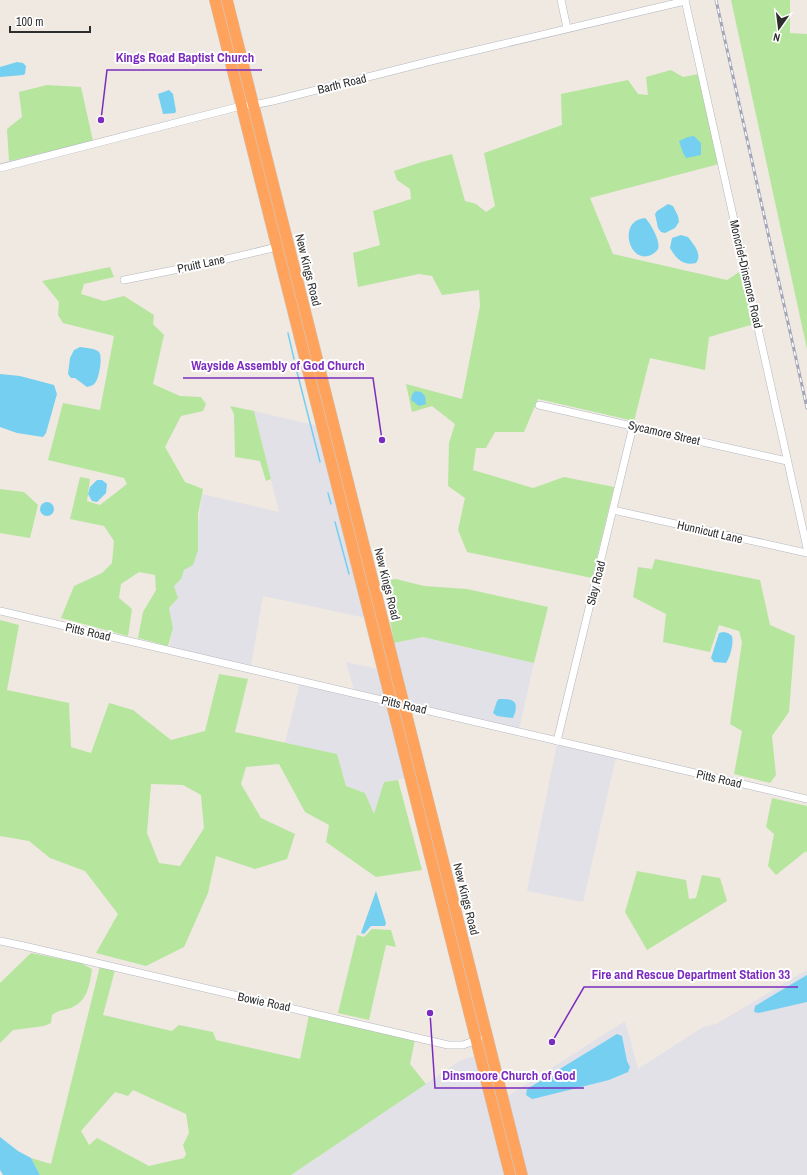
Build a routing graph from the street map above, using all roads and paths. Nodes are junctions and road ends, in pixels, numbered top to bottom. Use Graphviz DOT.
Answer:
graph roads {
  1 [pos="215,0"];
  2 [pos="227,0"];
  3 [pos="561,0"];
  4 [pos="685,0"];
  5 [pos="567,28"];
  6 [pos="253,105"];
  7 [pos="241,106"];
  8 [pos="0,168"];
  9 [pos="277,247"];
  10 [pos="124,280"];
  11 [pos="303,304"];
  12 [pos="291,307"];
  13 [pos="540,405"];
  14 [pos="634,426"];
  15 [pos="788,462"];
  16 [pos="353,503"];
  17 [pos="341,506"];
  18 [pos="614,510"];
  19 [pos="807,548"];
  20 [pos="807,553"];
  21 [pos="0,611"];
  22 [pos="390,702"];
  23 [pos="404,705"];
  24 [pos="557,741"];
  25 [pos="807,799"];
  26 [pos="446,872"];
  27 [pos="434,875"];
  28 [pos="0,942"];
  29 [pos="487,1037"];
  30 [pos="476,1040"];
  31 [pos="498,1081"];
  32 [pos="487,1086"];
  33 [pos="510,1175"];
  34 [pos="522,1175"];
  1 -- 7 [label="highway, New Kings Road"];
  2 -- 6 [label="highway, New Kings Road"];
  3 -- 5 [label="street"];
  4 -- 5 [label="street, Barth Road"];
  4 -- 15 [label="street, Moncrief-Dinsmore Road"];
  5 -- 6 [label="street, Barth Road"];
  6 -- 7 [label="street, Barth Road"];
  6 -- 11 [label="highway, New Kings Road"];
  7 -- 8 [label="street, Barth Road"];
  7 -- 9 [label="highway, New Kings Road"];
  9 -- 10 [label="street, Pruitt Lane"];
  9 -- 12 [label="highway, New Kings Road"];
  11 -- 12 [label="street"];
  11 -- 16 [label="highway, New Kings Road"];
  12 -- 17 [label="highway, New Kings Road"];
  13 -- 14 [label="street, Sycamore Street"];
  14 -- 15 [label="street, Sycamore Street"];
  14 -- 18 [label="street, Slay Road"];
  15 -- 19 [label="street, Moncrief-Dinsmore Road"];
  16 -- 17 [label="street"];
  16 -- 23 [label="highway, New Kings Road"];
  17 -- 22 [label="highway, New Kings Road"];
  18 -- 20 [label="street, Hunnicutt Lane"];
  18 -- 24 [label="street, Slay Road"];
  21 -- 22 [label="street, Pitts Road"];
  22 -- 23 [label="street, Pitts Road"];
  22 -- 27 [label="highway, New Kings Road"];
  23 -- 24 [label="street, Pitts Road"];
  23 -- 26 [label="highway, New Kings Road"];
  24 -- 25 [label="street, Pitts Road"];
  26 -- 27 [label="street"];
  26 -- 29 [label="highway, New Kings Road"];
  27 -- 30 [label="highway, New Kings Road"];
  28 -- 30 [label="street, Bowie Road"];
  29 -- 30 [label="street, Bowie Road"];
  29 -- 31 [label="highway, New Kings Road"];
  30 -- 32 [label="highway, New Kings Road"];
  31 -- 32 [label="street"];
  31 -- 34 [label="highway, New Kings Road"];
  32 -- 33 [label="highway, New Kings Road"];
}
